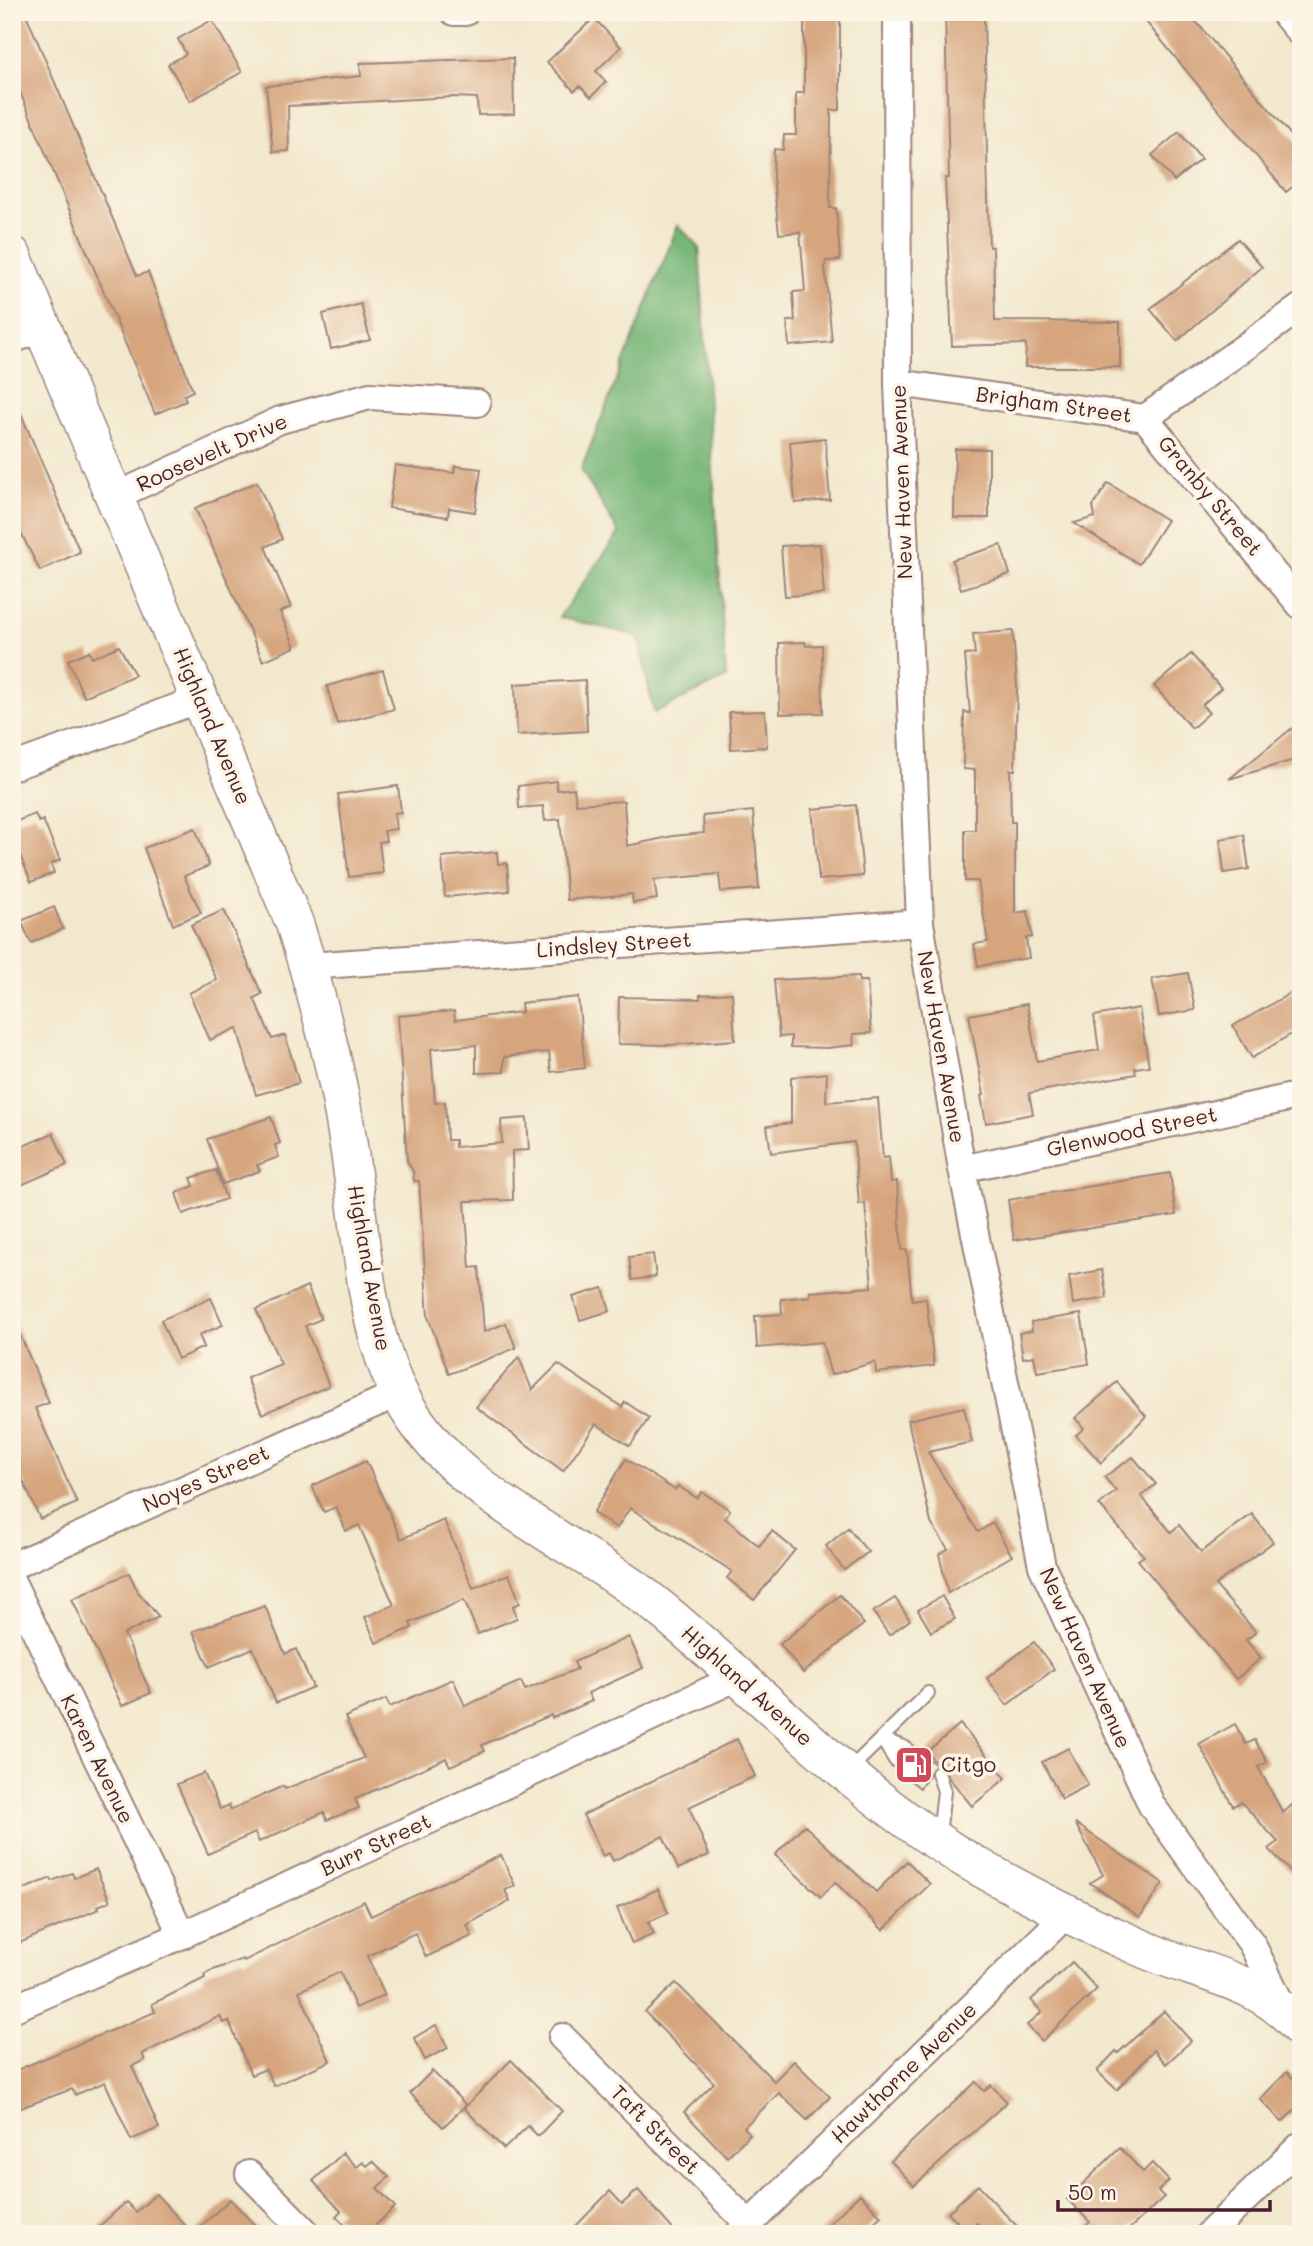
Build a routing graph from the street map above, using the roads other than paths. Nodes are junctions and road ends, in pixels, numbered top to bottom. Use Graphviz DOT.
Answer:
graph roads {
  1 [pos="454,12"];
  2 [pos="465,12"];
  3 [pos="897,12"];
  4 [pos="1283,12"];
  5 [pos="1301,34"];
  6 [pos="12,255"];
  7 [pos="1301,307"];
  8 [pos="27,334"];
  9 [pos="898,383"];
  10 [pos="477,403"];
  11 [pos="1145,418"];
  12 [pos="114,497"];
  13 [pos="1301,606"];
  14 [pos="200,699"];
  15 [pos="12,767"];
  16 [pos="920,923"];
  17 [pos="308,966"];
  18 [pos="1299,1096"];
  19 [pos="962,1169"];
  20 [pos="399,1393"];
  21 [pos="12,1566"];
  22 [pos="12,1582"];
  23 [pos="737,1676"];
  24 [pos="928,1693"];
  25 [pos="882,1739"];
  26 [pos="906,1748"];
  27 [pos="895,1760"];
  28 [pos="846,1773"];
  29 [pos="937,1773"];
  30 [pos="927,1784"];
  31 [pos="944,1791"];
  32 [pos="938,1842"];
  33 [pos="1069,1912"];
  34 [pos="182,1935"];
  35 [pos="12,2009"];
  36 [pos="1295,2012"];
  37 [pos="562,2037"];
  38 [pos="1301,2145"];
  39 [pos="249,2174"];
  40 [pos="744,2229"];
  41 [pos="307,2234"];
  42 [pos="1209,2234"];
  1 -- 2 [label="street"];
  3 -- 9 [label="street, New Haven Avenue"];
  4 -- 5 [label="street"];
  6 -- 8 [label="main road, Highland Avenue"];
  7 -- 11 [label="street, Brigham Street"];
  8 -- 12 [label="main road, Highland Avenue"];
  9 -- 11 [label="street, Brigham Street"];
  9 -- 16 [label="street, New Haven Avenue"];
  10 -- 12 [label="street, Roosevelt Drive"];
  11 -- 13 [label="street, Granby Street"];
  12 -- 14 [label="main road, Highland Avenue"];
  14 -- 15 [label="street"];
  14 -- 17 [label="main road, Highland Avenue"];
  16 -- 17 [label="street, Lindsley Street"];
  16 -- 19 [label="street, New Haven Avenue"];
  17 -- 20 [label="main road, Highland Avenue"];
  18 -- 19 [label="street, Glenwood Street"];
  19 -- 36 [label="street, New Haven Avenue"];
  20 -- 21 [label="street, Noyes Street"];
  20 -- 23 [label="main road, Highland Avenue"];
  22 -- 34 [label="street, Karen Avenue"];
  23 -- 28 [label="main road, Highland Avenue"];
  23 -- 34 [label="street, Burr Street"];
  24 -- 25 [label="lane"];
  25 -- 26 [label="lane"];
  25 -- 27 [label="lane"];
  25 -- 28 [label="lane"];
  28 -- 32 [label="main road, Highland Avenue"];
  29 -- 31 [label="lane"];
  30 -- 31 [label="lane"];
  31 -- 32 [label="lane"];
  32 -- 33 [label="main road, Highland Avenue"];
  33 -- 36 [label="main road, Highland Avenue"];
  33 -- 40 [label="street, Hawthorne Avenue"];
  34 -- 35 [label="street, Burr Street"];
  37 -- 40 [label="street, Taft Street"];
  38 -- 42 [label="street"];
  39 -- 41 [label="street"];
}
